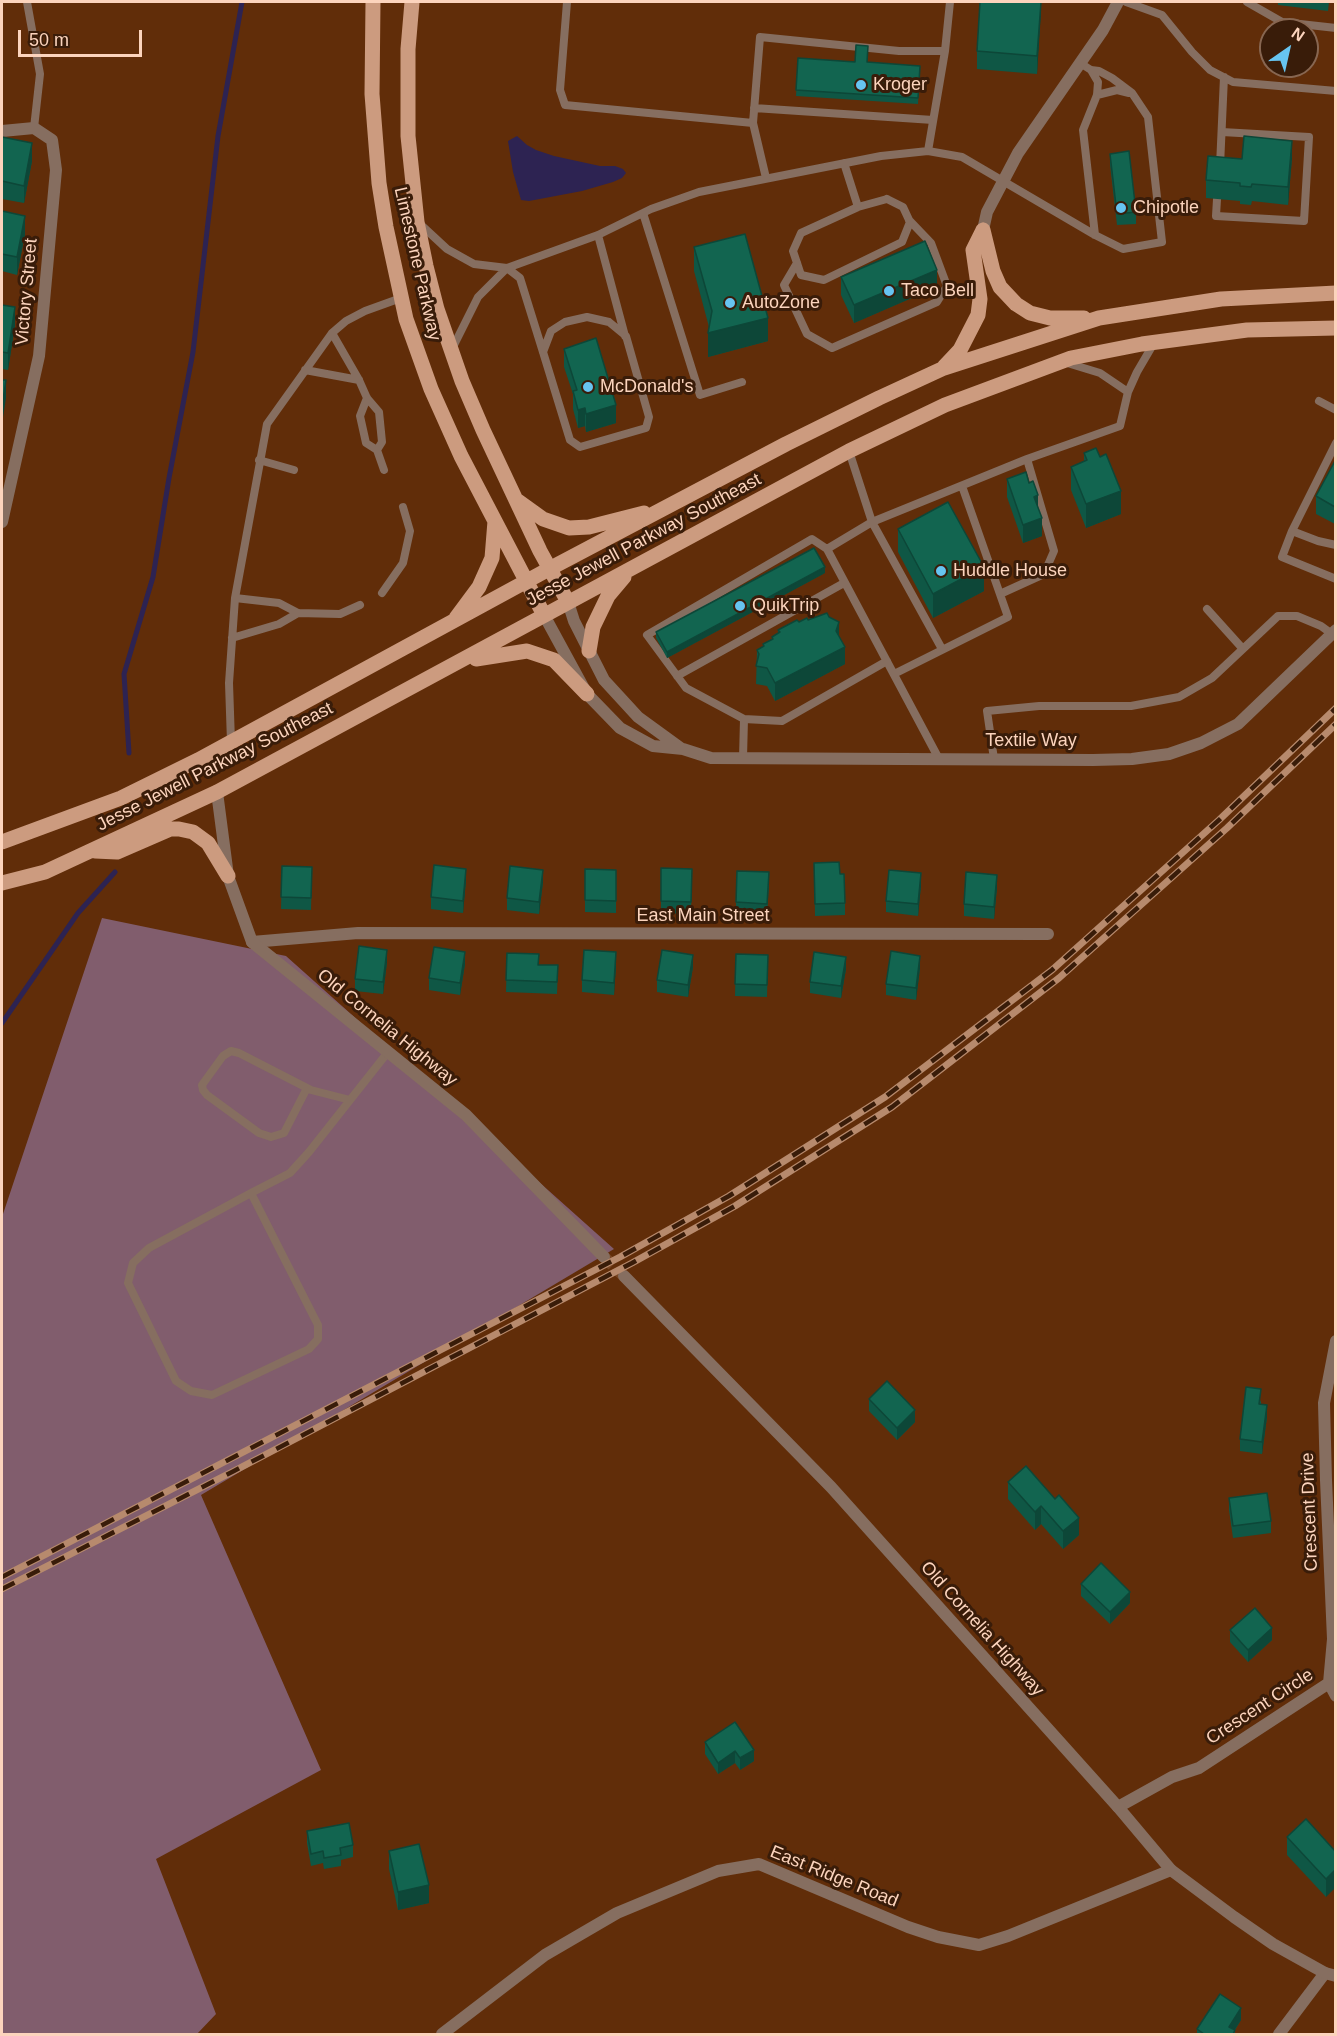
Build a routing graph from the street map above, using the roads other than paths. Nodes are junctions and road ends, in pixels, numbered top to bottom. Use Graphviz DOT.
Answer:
graph roads {
  1 [pos="27,2"];
  2 [pos="373,2"];
  3 [pos="412,2"];
  4 [pos="567,2"];
  5 [pos="950,2"];
  6 [pos="1118,2"];
  7 [pos="1126,2"];
  8 [pos="1248,2"];
  9 [pos="1335,28"];
  10 [pos="945,51"];
  11 [pos="1086,66"];
  12 [pos="1224,77"];
  13 [pos="1335,91"];
  14 [pos="1132,93"];
  15 [pos="1097,95"];
  16 [pos="754,108"];
  17 [pos="933,120"];
  18 [pos="753,123"];
  19 [pos="34,128"];
  20 [pos="2,131"];
  21 [pos="1222,132"];
  22 [pos="928,151"];
  23 [pos="844,163"];
  24 [pos="1219,174"];
  25 [pos="766,178"];
  26 [pos="1004,181"];
  27 [pos="1217,199"];
  28 [pos="858,207"];
  29 [pos="643,213"];
  30 [pos="909,220"];
  31 [pos="417,222"];
  32 [pos="983,230"];
  33 [pos="598,235"];
  34 [pos="1095,236"];
  35 [pos="797,263"];
  36 [pos="507,268"];
  37 [pos="1335,293"];
  38 [pos="401,298"];
  39 [pos="1099,318"];
  40 [pos="1335,328"];
  41 [pos="332,333"];
  42 [pos="626,336"];
  43 [pos="1154,342"];
  44 [pos="451,352"];
  45 [pos="543,352"];
  46 [pos="1064,362"];
  47 [pos="944,368"];
  48 [pos="305,370"];
  49 [pos="359,380"];
  50 [pos="742,382"];
  51 [pos="1128,392"];
  52 [pos="367,398"];
  53 [pos="1319,401"];
  54 [pos="1335,410"];
  55 [pos="1335,443"];
  56 [pos="377,450"];
  57 [pos="849,451"];
  58 [pos="1027,459"];
  59 [pos="259,460"];
  60 [pos="294,470"];
  61 [pos="384,470"];
  62 [pos="962,486"];
  63 [pos="516,499"];
  64 [pos="403,507"];
  65 [pos="667,507"];
  66 [pos="495,521"];
  67 [pos="2,522"];
  68 [pos="872,522"];
  69 [pos="1292,531"];
  70 [pos="1335,544"];
  71 [pos="827,549"];
  72 [pos="549,569"];
  73 [pos="628,572"];
  74 [pos="1335,579"];
  75 [pos="526,582"];
  76 [pos="844,583"];
  77 [pos="382,593"];
  78 [pos="1000,594"];
  79 [pos="235,598"];
  80 [pos="568,602"];
  81 [pos="360,605"];
  82 [pos="1207,609"];
  83 [pos="298,613"];
  84 [pos="544,615"];
  85 [pos="452,623"];
  86 [pos="1334,632"];
  87 [pos="232,638"];
  88 [pos="942,649"];
  89 [pos="1243,649"];
  90 [pos="589,651"];
  91 [pos="887,661"];
  92 [pos="461,662"];
  93 [pos="894,674"];
  94 [pos="677,676"];
  95 [pos="587,694"];
  96 [pos="744,719"];
  97 [pos="231,742"];
  98 [pos="683,749"];
  99 [pos="743,758"];
  100 [pos="939,759"];
  101 [pos="994,759"];
  102 [pos="217,792"];
  103 [pos="2,842"];
  104 [pos="92,851"];
  105 [pos="228,876"];
  106 [pos="2,883"];
  107 [pos="1048,934"];
  108 [pos="252,942"];
  109 [pos="388,1052"];
  110 [pos="307,1088"];
  111 [pos="350,1100"];
  112 [pos="251,1193"];
  113 [pos="604,1257"];
  114 [pos="624,1276"];
  115 [pos="1335,1341"];
  116 [pos="1333,1591"];
  117 [pos="1329,1683"];
  118 [pos="1335,1696"];
  119 [pos="1118,1807"];
  120 [pos="1171,1870"];
  121 [pos="1330,1974"];
  122 [pos="442,2034"];
  123 [pos="1279,2034"];
  1 -- 19 [label="lane"];
  2 -- 38 [label="main road, Limestone Parkway"];
  3 -- 31 [label="main road, Limestone Parkway"];
  4 -- 18 [label="lane"];
  5 -- 10 [label="lane"];
  6 -- 11 [label="street"];
  7 -- 12 [label="lane"];
  8 -- 9 [label="lane"];
  10 -- 16 [label="lane"];
  10 -- 17 [label="lane"];
  11 -- 14 [label="lane"];
  11 -- 15 [label="lane"];
  11 -- 26 [label="street"];
  12 -- 13 [label="lane"];
  12 -- 21 [label="lane"];
  14 -- 15 [label="lane"];
  14 -- 34 [label="lane"];
  15 -- 34 [label="lane"];
  16 -- 17 [label="lane"];
  16 -- 18 [label="lane"];
  17 -- 22 [label="lane"];
  18 -- 25 [label="lane"];
  19 -- 20 [label="street"];
  19 -- 67 [label="street, Victory Street"];
  21 -- 24 [label="lane"];
  21 -- 27 [label="lane"];
  22 -- 23 [label="lane"];
  22 -- 26 [label="lane"];
  23 -- 25 [label="lane"];
  23 -- 28 [label="lane"];
  25 -- 29 [label="lane"];
  26 -- 32 [label="street"];
  26 -- 34 [label="lane"];
  28 -- 30 [label="lane"];
  28 -- 35 [label="lane"];
  29 -- 33 [label="lane"];
  29 -- 50 [label="lane"];
  30 -- 35 [label="lane"];
  30 -- 35 [label="lane"];
  31 -- 36 [label="lane"];
  31 -- 44 [label="main road, Limestone Parkway"];
  32 -- 39 [label="main road"];
  32 -- 47 [label="main road"];
  33 -- 36 [label="lane"];
  33 -- 42 [label="lane"];
  36 -- 44 [label="lane"];
  36 -- 45 [label="lane"];
  37 -- 39 [label="main road, Jesse Jewell Parkway Southeast"];
  38 -- 41 [label="lane"];
  38 -- 66 [label="main road, Limestone Parkway"];
  39 -- 47 [label="main road, Jesse Jewell Parkway Southeast"];
  40 -- 43 [label="main road, Jesse Jewell Parkway Southeast"];
  41 -- 48 [label="lane"];
  41 -- 49 [label="lane"];
  42 -- 45 [label="lane"];
  42 -- 45 [label="lane"];
  43 -- 46 [label="main road, Jesse Jewell Parkway Southeast"];
  43 -- 51 [label="lane"];
  44 -- 63 [label="main road, Limestone Parkway"];
  46 -- 51 [label="lane"];
  46 -- 57 [label="main road, Jesse Jewell Parkway Southeast"];
  47 -- 65 [label="main road, Jesse Jewell Parkway Southeast"];
  48 -- 49 [label="lane"];
  48 -- 59 [label="lane"];
  49 -- 52 [label="lane"];
  51 -- 58 [label="lane"];
  52 -- 56 [label="lane"];
  52 -- 56 [label="lane"];
  53 -- 54 [label="lane"];
  55 -- 69 [label="lane"];
  56 -- 61 [label="lane"];
  57 -- 68 [label="lane"];
  57 -- 73 [label="main road, Jesse Jewell Parkway Southeast"];
  58 -- 62 [label="lane"];
  58 -- 78 [label="lane"];
  59 -- 60 [label="lane"];
  59 -- 79 [label="lane"];
  62 -- 68 [label="lane"];
  62 -- 78 [label="lane"];
  63 -- 65 [label="main road"];
  63 -- 72 [label="main road, Limestone Parkway"];
  64 -- 77 [label="lane"];
  65 -- 72 [label="main road, Jesse Jewell Parkway Southeast"];
  66 -- 75 [label="main road, Limestone Parkway"];
  66 -- 85 [label="main road"];
  68 -- 71 [label="lane"];
  68 -- 88 [label="lane"];
  69 -- 70 [label="lane"];
  69 -- 74 [label="lane"];
  71 -- 76 [label="lane"];
  71 -- 94 [label="lane"];
  72 -- 75 [label="main road, Jesse Jewell Parkway Southeast"];
  72 -- 80 [label="main road, Limestone Parkway"];
  73 -- 80 [label="main road, Jesse Jewell Parkway Southeast"];
  73 -- 90 [label="main road"];
  75 -- 84 [label="main road, Limestone Parkway"];
  75 -- 85 [label="main road, Jesse Jewell Parkway Southeast"];
  76 -- 91 [label="lane"];
  76 -- 94 [label="lane"];
  78 -- 88 [label="lane"];
  79 -- 83 [label="lane"];
  79 -- 87 [label="lane"];
  80 -- 84 [label="main road, Jesse Jewell Parkway Southeast"];
  80 -- 90 [label="street, Textile Way"];
  81 -- 83 [label="lane"];
  82 -- 89 [label="lane"];
  83 -- 87 [label="lane"];
  84 -- 92 [label="main road, Jesse Jewell Parkway Southeast"];
  84 -- 95 [label="street, Textile Way"];
  85 -- 97 [label="main road, Jesse Jewell Parkway Southeast"];
  86 -- 89 [label="lane"];
  86 -- 101 [label="street, Textile Way"];
  87 -- 97 [label="lane"];
  88 -- 93 [label="lane"];
  89 -- 101 [label="lane"];
  90 -- 98 [label="street, Textile Way"];
  91 -- 93 [label="lane"];
  91 -- 96 [label="lane"];
  92 -- 95 [label="main road"];
  92 -- 102 [label="main road, Jesse Jewell Parkway Southeast"];
  93 -- 100 [label="lane"];
  94 -- 96 [label="lane"];
  95 -- 98 [label="street, Textile Way"];
  96 -- 99 [label="lane"];
  97 -- 103 [label="main road, Jesse Jewell Parkway Southeast"];
  98 -- 99 [label="street, Textile Way"];
  99 -- 100 [label="street, Textile Way"];
  100 -- 101 [label="street, Textile Way"];
  102 -- 104 [label="main road, Jesse Jewell Parkway Southeast"];
  102 -- 105 [label="street"];
  104 -- 105 [label="main road"];
  104 -- 106 [label="main road, Jesse Jewell Parkway Southeast"];
  105 -- 108 [label="street"];
  107 -- 108 [label="street, East Main Street"];
  108 -- 109 [label="street, Old Cornelia Highway"];
  109 -- 111 [label="lane"];
  109 -- 113 [label="street, Old Cornelia Highway"];
  110 -- 110 [label="lane"];
  110 -- 111 [label="lane"];
  111 -- 112 [label="lane"];
  112 -- 112 [label="lane"];
  114 -- 119 [label="street, Old Cornelia Highway"];
  115 -- 116 [label="street, Crescent Drive"];
  116 -- 117 [label="street, Crescent Drive"];
  117 -- 118 [label="street, Crescent Circle"];
  117 -- 119 [label="street, Crescent Circle"];
  119 -- 120 [label="street, Old Cornelia Highway"];
  120 -- 121 [label="street, Old Cornelia Highway"];
  120 -- 122 [label="street, East Ridge Road"];
  121 -- 123 [label="street"];
}
